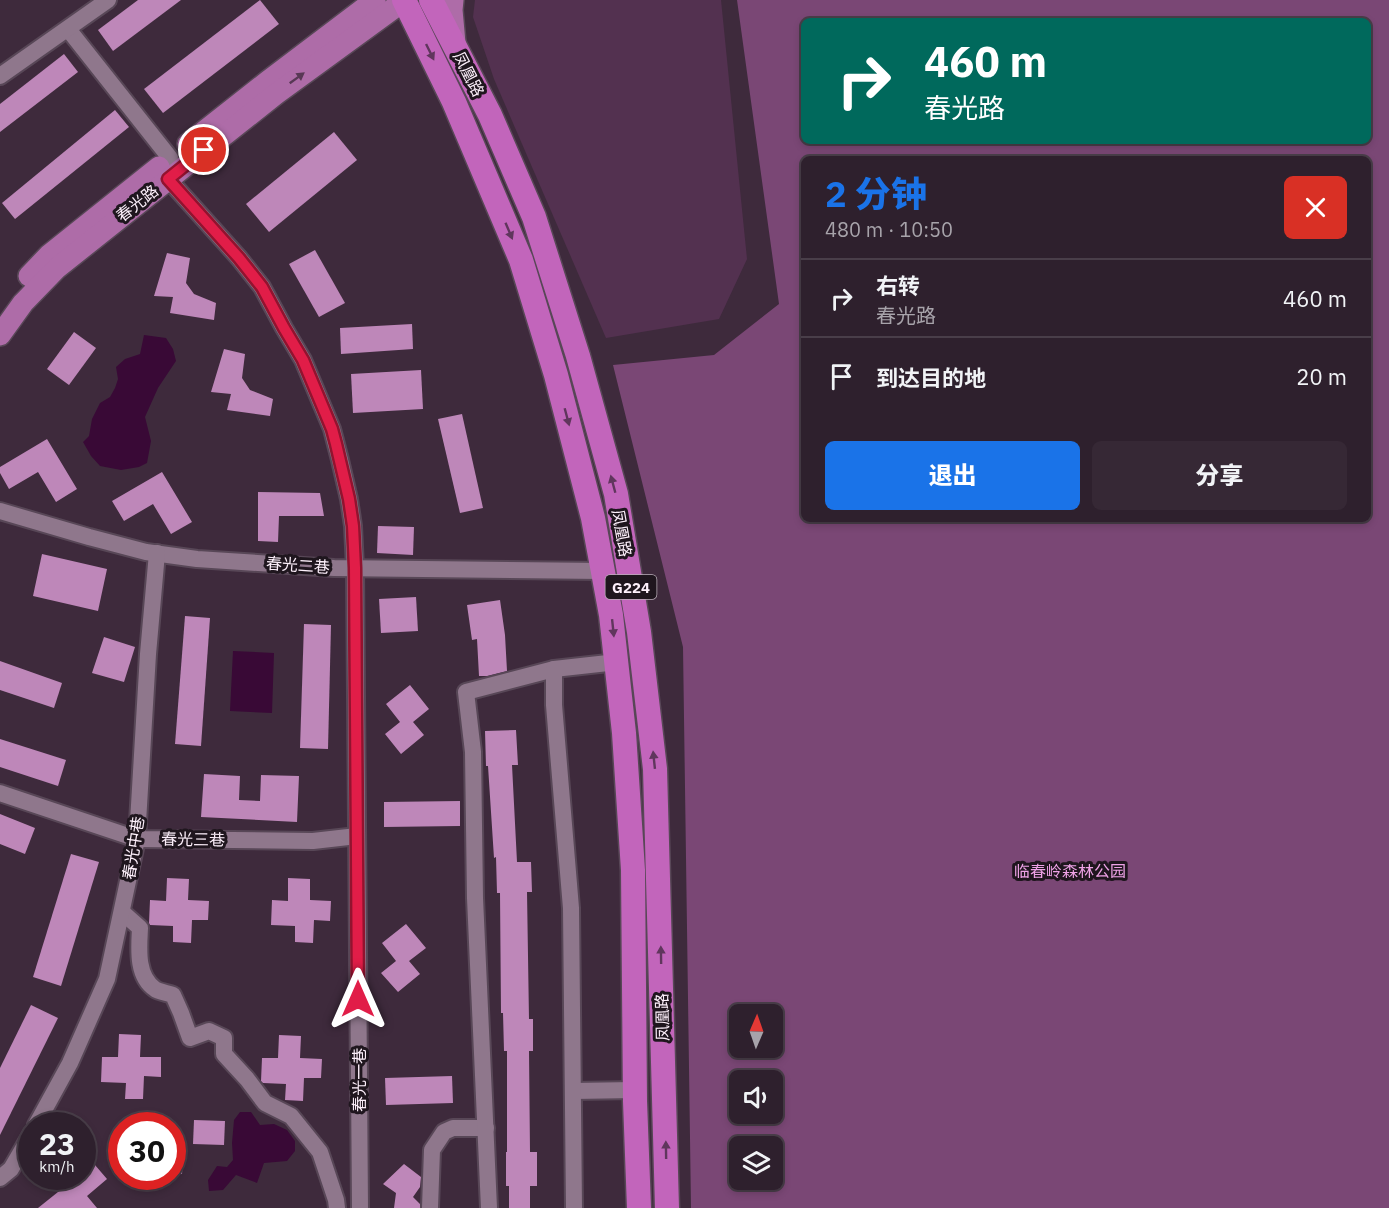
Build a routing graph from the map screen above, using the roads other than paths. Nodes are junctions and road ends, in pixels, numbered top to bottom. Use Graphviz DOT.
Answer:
graph roads {
  1 [pos="108,0"];
  2 [pos="375,0"];
  3 [pos="404,0"];
  4 [pos="431,0"];
  5 [pos="453,0"];
  6 [pos="68,29"];
  7 [pos="457,50"];
  8 [pos="0,76"];
  9 [pos="169,169"];
  10 [pos="0,312"];
  11 [pos="0,335"];
  12 [pos="0,511"];
  13 [pos="157,554"];
  14 [pos="355,568"];
  15 [pos="603,571"];
  16 [pos="617,662"];
  17 [pos="554,669"];
  18 [pos="0,793"];
  19 [pos="357,836"];
  20 [pos="137,839"];
  21 [pos="122,912"];
  22 [pos="573,1090"];
  23 [pos="635,1090"];
  24 [pos="43,1112"];
  25 [pos="486,1128"];
  26 [pos="18,1157"];
  27 [pos="0,1178"];
  28 [pos="337,1208"];
  29 [pos="360,1208"];
  30 [pos="429,1208"];
  31 [pos="489,1208"];
  32 [pos="574,1208"];
  33 [pos="639,1208"];
  34 [pos="667,1208"];
  1 -- 6 [label="street"];
  2 -- 9 [label="main road, 春光路"];
  9 -- 3 [label="main road, 春光路, one-way"];
  3 -- 15 [label="highway, 凤凰路 / G224, one-way"];
  4 -- 7 [label="highway, 凤凰路 / G224"];
  5 -- 7 [label="main road"];
  6 -- 8 [label="street"];
  6 -- 9 [label="street, 春光一巷"];
  34 -- 7 [label="highway, 凤凰路 / G224, one-way"];
  9 -- 10 [label="main road, 春光路"];
  9 -- 11 [label="main road, 春光路"];
  9 -- 14 [label="street, 春光一巷"];
  12 -- 13 [label="street, 春光二巷"];
  13 -- 14 [label="street, 春光二巷"];
  13 -- 20 [label="street, 春光中巷"];
  14 -- 15 [label="street, 春光二巷"];
  14 -- 19 [label="street, 春光一巷"];
  15 -- 16 [label="highway, 凤凰路 / G224, one-way"];
  16 -- 17 [label="street"];
  16 -- 23 [label="highway, 凤凰路 / G224"];
  17 -- 22 [label="street"];
  17 -- 25 [label="street"];
  18 -- 20 [label="street, 春光三巷"];
  19 -- 20 [label="street, 春光三巷"];
  19 -- 29 [label="street, 春光一巷"];
  20 -- 21 [label="street, 春光中巷"];
  21 -- 24 [label="street, 春光中巷"];
  21 -- 28 [label="street"];
  22 -- 23 [label="street"];
  22 -- 32 [label="street"];
  23 -- 33 [label="highway, 凤凰路 / G224"];
  25 -- 30 [label="street"];
  25 -- 31 [label="street"];
  26 -- 27 [label="street"];
}
